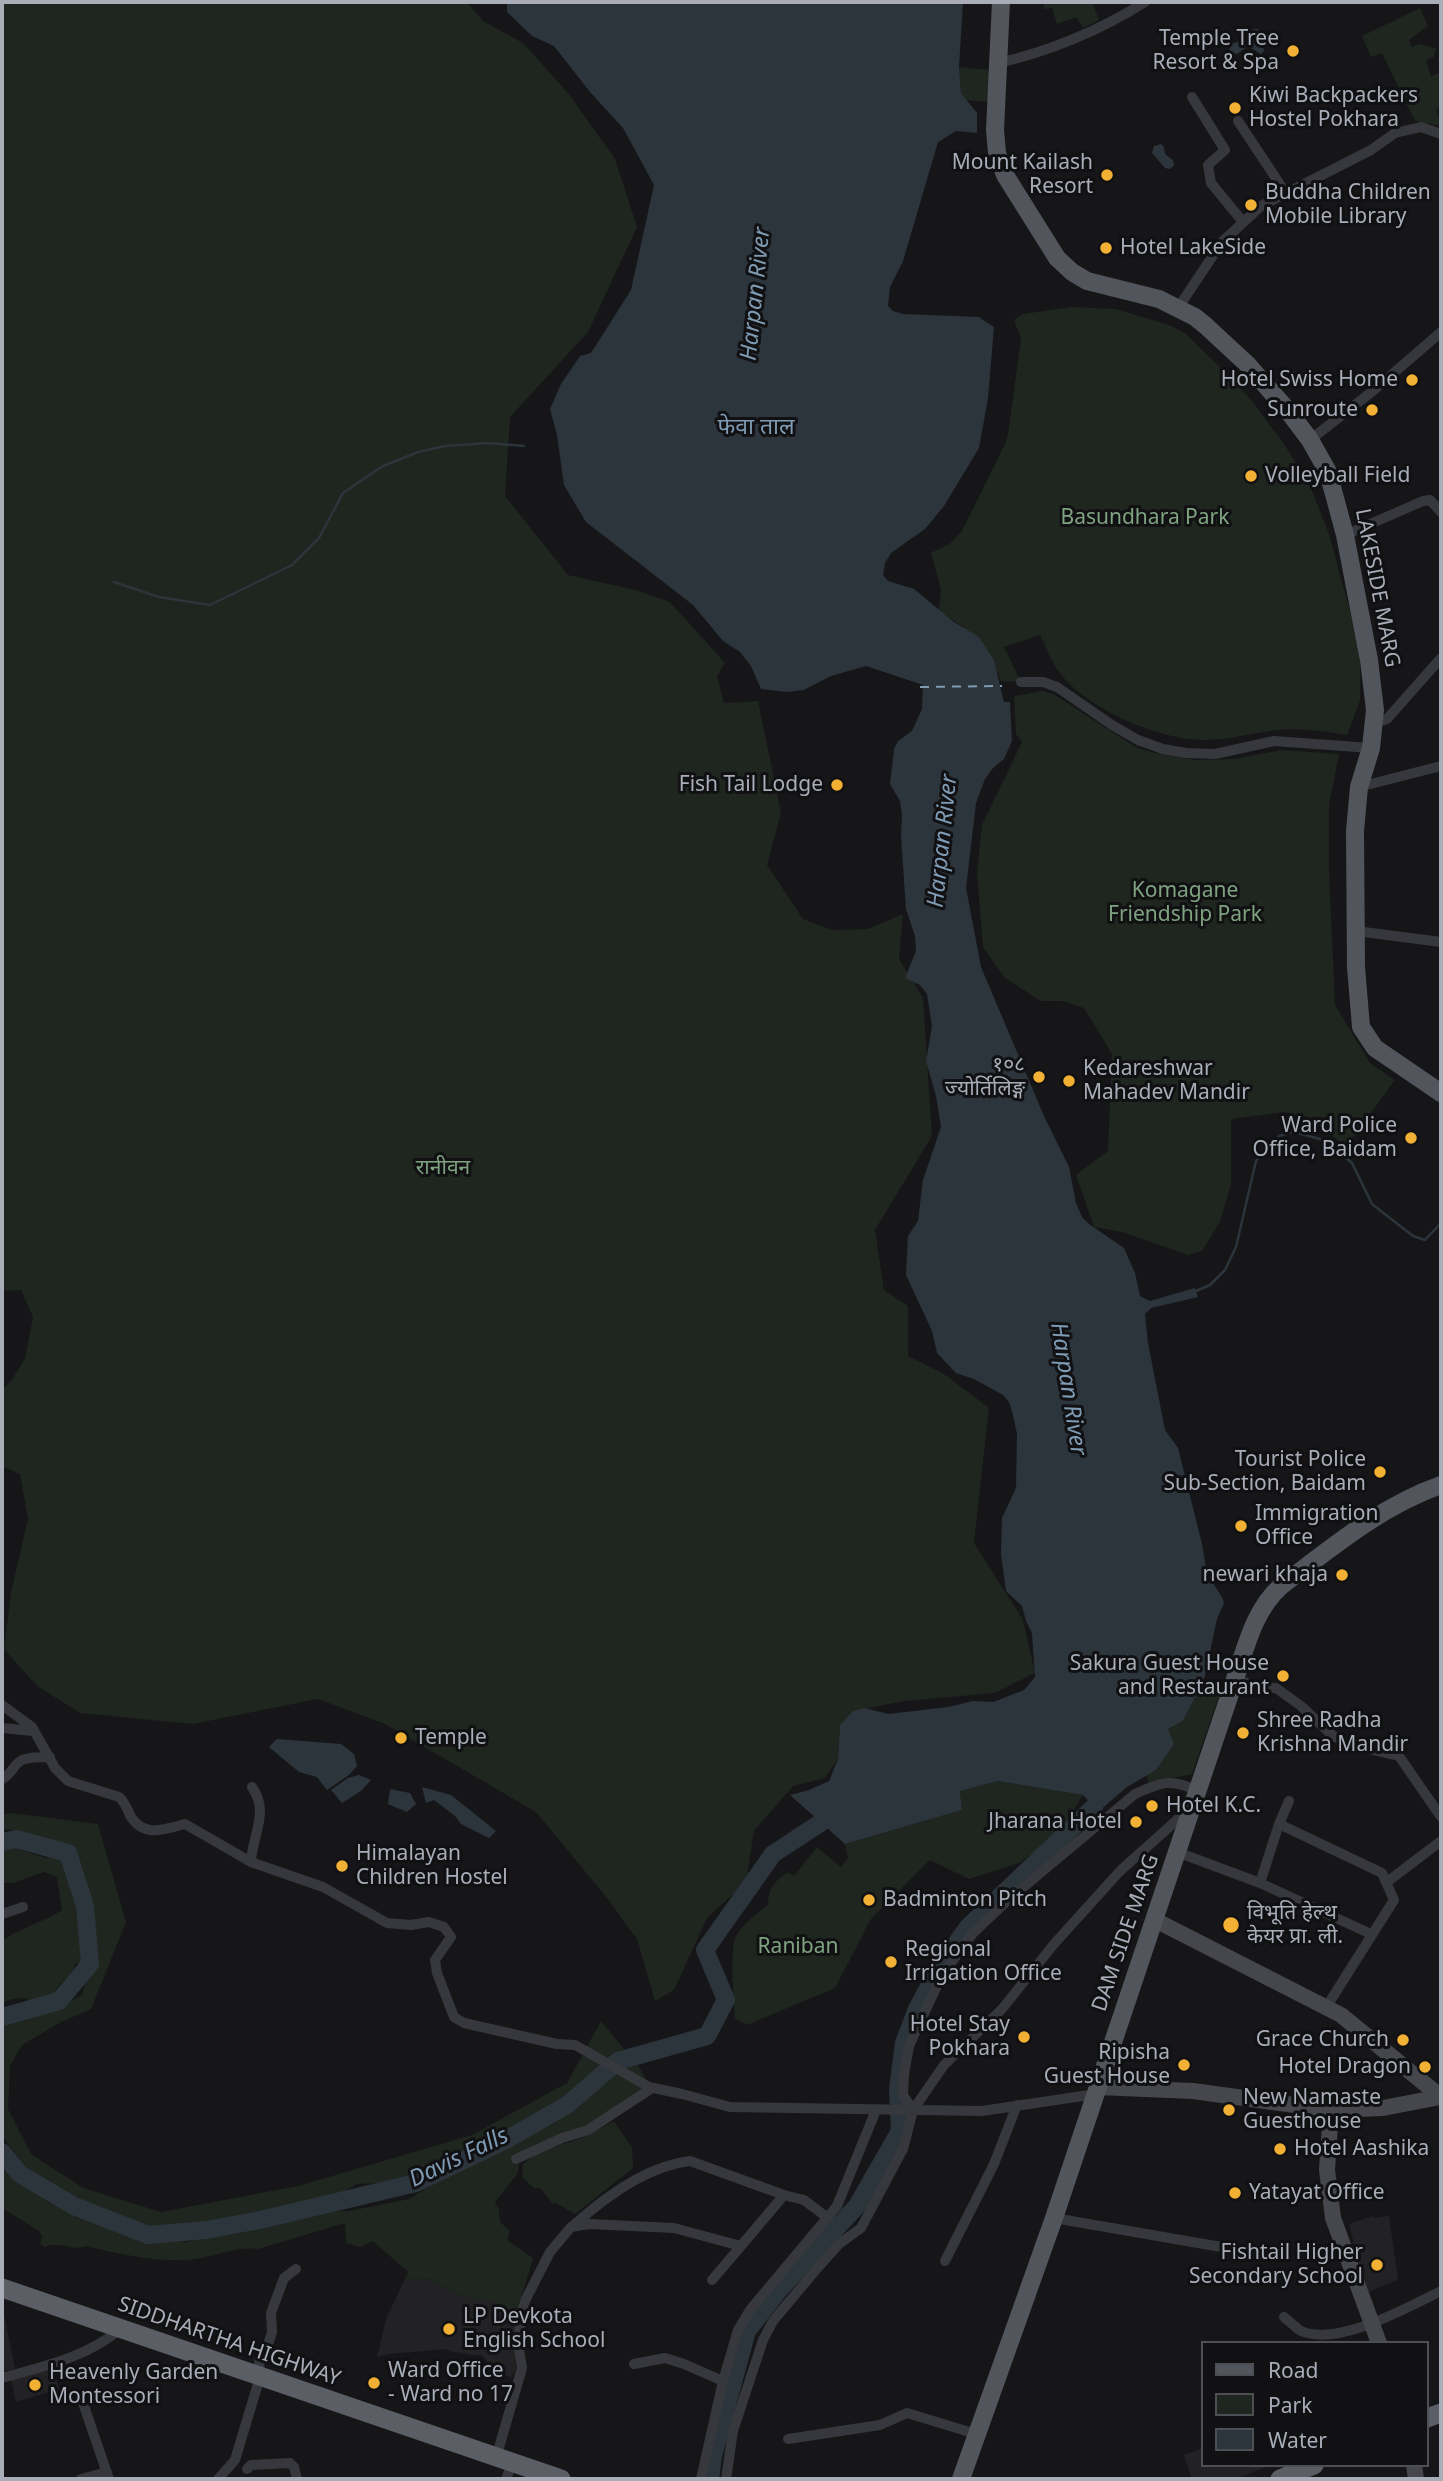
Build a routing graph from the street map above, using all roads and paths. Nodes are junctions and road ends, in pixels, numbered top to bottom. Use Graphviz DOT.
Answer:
graph roads {
  1 [pos="1001,2"];
  2 [pos="1145,2"];
  3 [pos="998,64"];
  4 [pos="1192,97"];
  5 [pos="1238,121"];
  6 [pos="1441,134"];
  7 [pos="1285,192"];
  8 [pos="1242,222"];
  9 [pos="1178,308"];
  10 [pos="1441,332"];
  11 [pos="1310,440"];
  12 [pos="1441,512"];
  13 [pos="1345,535"];
  14 [pos="1441,658"];
  15 [pos="1021,682"];
  16 [pos="1375,723"];
  17 [pos="1371,747"];
  18 [pos="1441,766"];
  19 [pos="1359,787"];
  20 [pos="1356,931"];
  21 [pos="1441,942"];
  22 [pos="1441,1093"];
  23 [pos="1441,1485"];
  24 [pos="1235,1679"];
  25 [pos="2,1705"];
  26 [pos="2,1728"];
  27 [pos="33,1731"];
  28 [pos="50,1757"];
  29 [pos="2,1779"];
  30 [pos="252,1787"];
  31 [pos="1195,1799"];
  32 [pos="1289,1801"];
  33 [pos="1441,1817"];
  34 [pos="1279,1824"];
  35 [pos="1441,1841"];
  36 [pos="1177,1852"];
  37 [pos="251,1862"];
  38 [pos="1260,1882"];
  39 [pos="1387,1882"];
  40 [pos="23,1907"];
  41 [pos="2,1914"];
  42 [pos="1155,1920"];
  43 [pos="1371,1934"];
  44 [pos="1327,2006"];
  45 [pos="651,2088"];
  46 [pos="1097,2091"];
  47 [pos="1441,2097"];
  48 [pos="1017,2105"];
  49 [pos="876,2110"];
  50 [pos="910,2110"];
  51 [pos="1331,2110"];
  52 [pos="516,2159"];
  53 [pos="784,2195"];
  54 [pos="828,2218"];
  55 [pos="1054,2218"];
  56 [pos="571,2227"];
  57 [pos="741,2246"];
  58 [pos="1227,2248"];
  59 [pos="945,2261"];
  60 [pos="296,2269"];
  61 [pos="712,2280"];
  62 [pos="2,2288"];
  63 [pos="1441,2291"];
  64 [pos="1284,2317"];
  65 [pos="1372,2323"];
  66 [pos="120,2329"];
  67 [pos="1378,2341"];
  68 [pos="634,2364"];
  69 [pos="260,2377"];
  70 [pos="2,2378"];
  71 [pos="723,2381"];
  72 [pos="82,2400"];
  73 [pos="976,2434"];
  74 [pos="788,2439"];
  75 [pos="235,2460"];
  76 [pos="505,2467"];
  77 [pos="1309,2467"];
  78 [pos="248,2474"];
  79 [pos="108,2475"];
  80 [pos="81,2479"];
  81 [pos="218,2479"];
  82 [pos="297,2479"];
  83 [pos="561,2479"];
  84 [pos="701,2479"];
  85 [pos="726,2479"];
  86 [pos="961,2479"];
  87 [pos="1280,2479"];
  1 -- 3 [label="main road, LAKESIDE MARG"];
  2 -- 3 [label="street"];
  3 -- 9 [label="main road, LAKESIDE MARG"];
  4 -- 8 [label="street"];
  5 -- 7 [label="street"];
  6 -- 7 [label="street"];
  7 -- 8 [label="street"];
  8 -- 9 [label="street"];
  9 -- 11 [label="main road, LAKESIDE MARG"];
  10 -- 11 [label="street"];
  11 -- 13 [label="main road, LAKESIDE MARG"];
  12 -- 13 [label="street"];
  13 -- 16 [label="main road, LAKESIDE MARG"];
  14 -- 16 [label="street"];
  15 -- 17 [label="street"];
  16 -- 17 [label="main road, LAKESIDE MARG"];
  17 -- 19 [label="main road, LAKESIDE MARG"];
  18 -- 19 [label="street"];
  19 -- 20 [label="main road, LAKESIDE MARG"];
  20 -- 21 [label="street"];
  20 -- 22 [label="main road, LAKESIDE MARG"];
  23 -- 24 [label="main road, DAM SIDE MARG"];
  24 -- 31 [label="main road, DAM SIDE MARG"];
  24 -- 33 [label="street"];
  25 -- 27 [label="street"];
  26 -- 27 [label="street"];
  27 -- 28 [label="street"];
  28 -- 29 [label="street"];
  28 -- 37 [label="street"];
  30 -- 37 [label="street"];
  31 -- 36 [label="main road, DAM SIDE MARG"];
  31 -- 50 [label="street"];
  31 -- 50 [label="street"];
  32 -- 34 [label="street"];
  34 -- 38 [label="street"];
  34 -- 39 [label="street"];
  35 -- 39 [label="street"];
  36 -- 38 [label="street"];
  36 -- 42 [label="main road, DAM SIDE MARG"];
  37 -- 45 [label="street"];
  38 -- 43 [label="street"];
  39 -- 43 [label="street"];
  40 -- 41 [label="street"];
  42 -- 44 [label="main road"];
  42 -- 46 [label="main road, DAM SIDE MARG"];
  43 -- 44 [label="street"];
  44 -- 47 [label="main road"];
  45 -- 49 [label="street"];
  45 -- 52 [label="street"];
  46 -- 48 [label="street"];
  46 -- 51 [label="main road"];
  46 -- 55 [label="main road, DAM SIDE MARG"];
  47 -- 51 [label="main road"];
  48 -- 50 [label="street"];
  48 -- 59 [label="street"];
  49 -- 50 [label="street"];
  49 -- 54 [label="street"];
  50 -- 85 [label="street"];
  51 -- 65 [label="main road"];
  53 -- 54 [label="street"];
  53 -- 56 [label="street"];
  53 -- 57 [label="street"];
  54 -- 71 [label="street"];
  55 -- 58 [label="street"];
  55 -- 73 [label="main road, DAM SIDE MARG"];
  56 -- 57 [label="street"];
  56 -- 76 [label="street"];
  57 -- 61 [label="street"];
  60 -- 69 [label="street"];
  62 -- 66 [label="highway, SIDDHARTHA HIGHWAY"];
  63 -- 65 [label="street"];
  64 -- 65 [label="street"];
  65 -- 67 [label="main road"];
  66 -- 69 [label="highway, SIDDHARTHA HIGHWAY"];
  66 -- 70 [label="street"];
  68 -- 71 [label="street"];
  69 -- 75 [label="street"];
  69 -- 76 [label="highway, SIDDHARTHA HIGHWAY"];
  71 -- 84 [label="street"];
  72 -- 79 [label="street"];
  73 -- 74 [label="street"];
  73 -- 86 [label="main road, DAM SIDE MARG"];
  75 -- 78 [label="street"];
  75 -- 81 [label="street"];
  76 -- 83 [label="highway, SIDDHARTHA HIGHWAY"];
  77 -- 87 [label="highway"];
  78 -- 82 [label="street"];
  79 -- 80 [label="street"];
}
